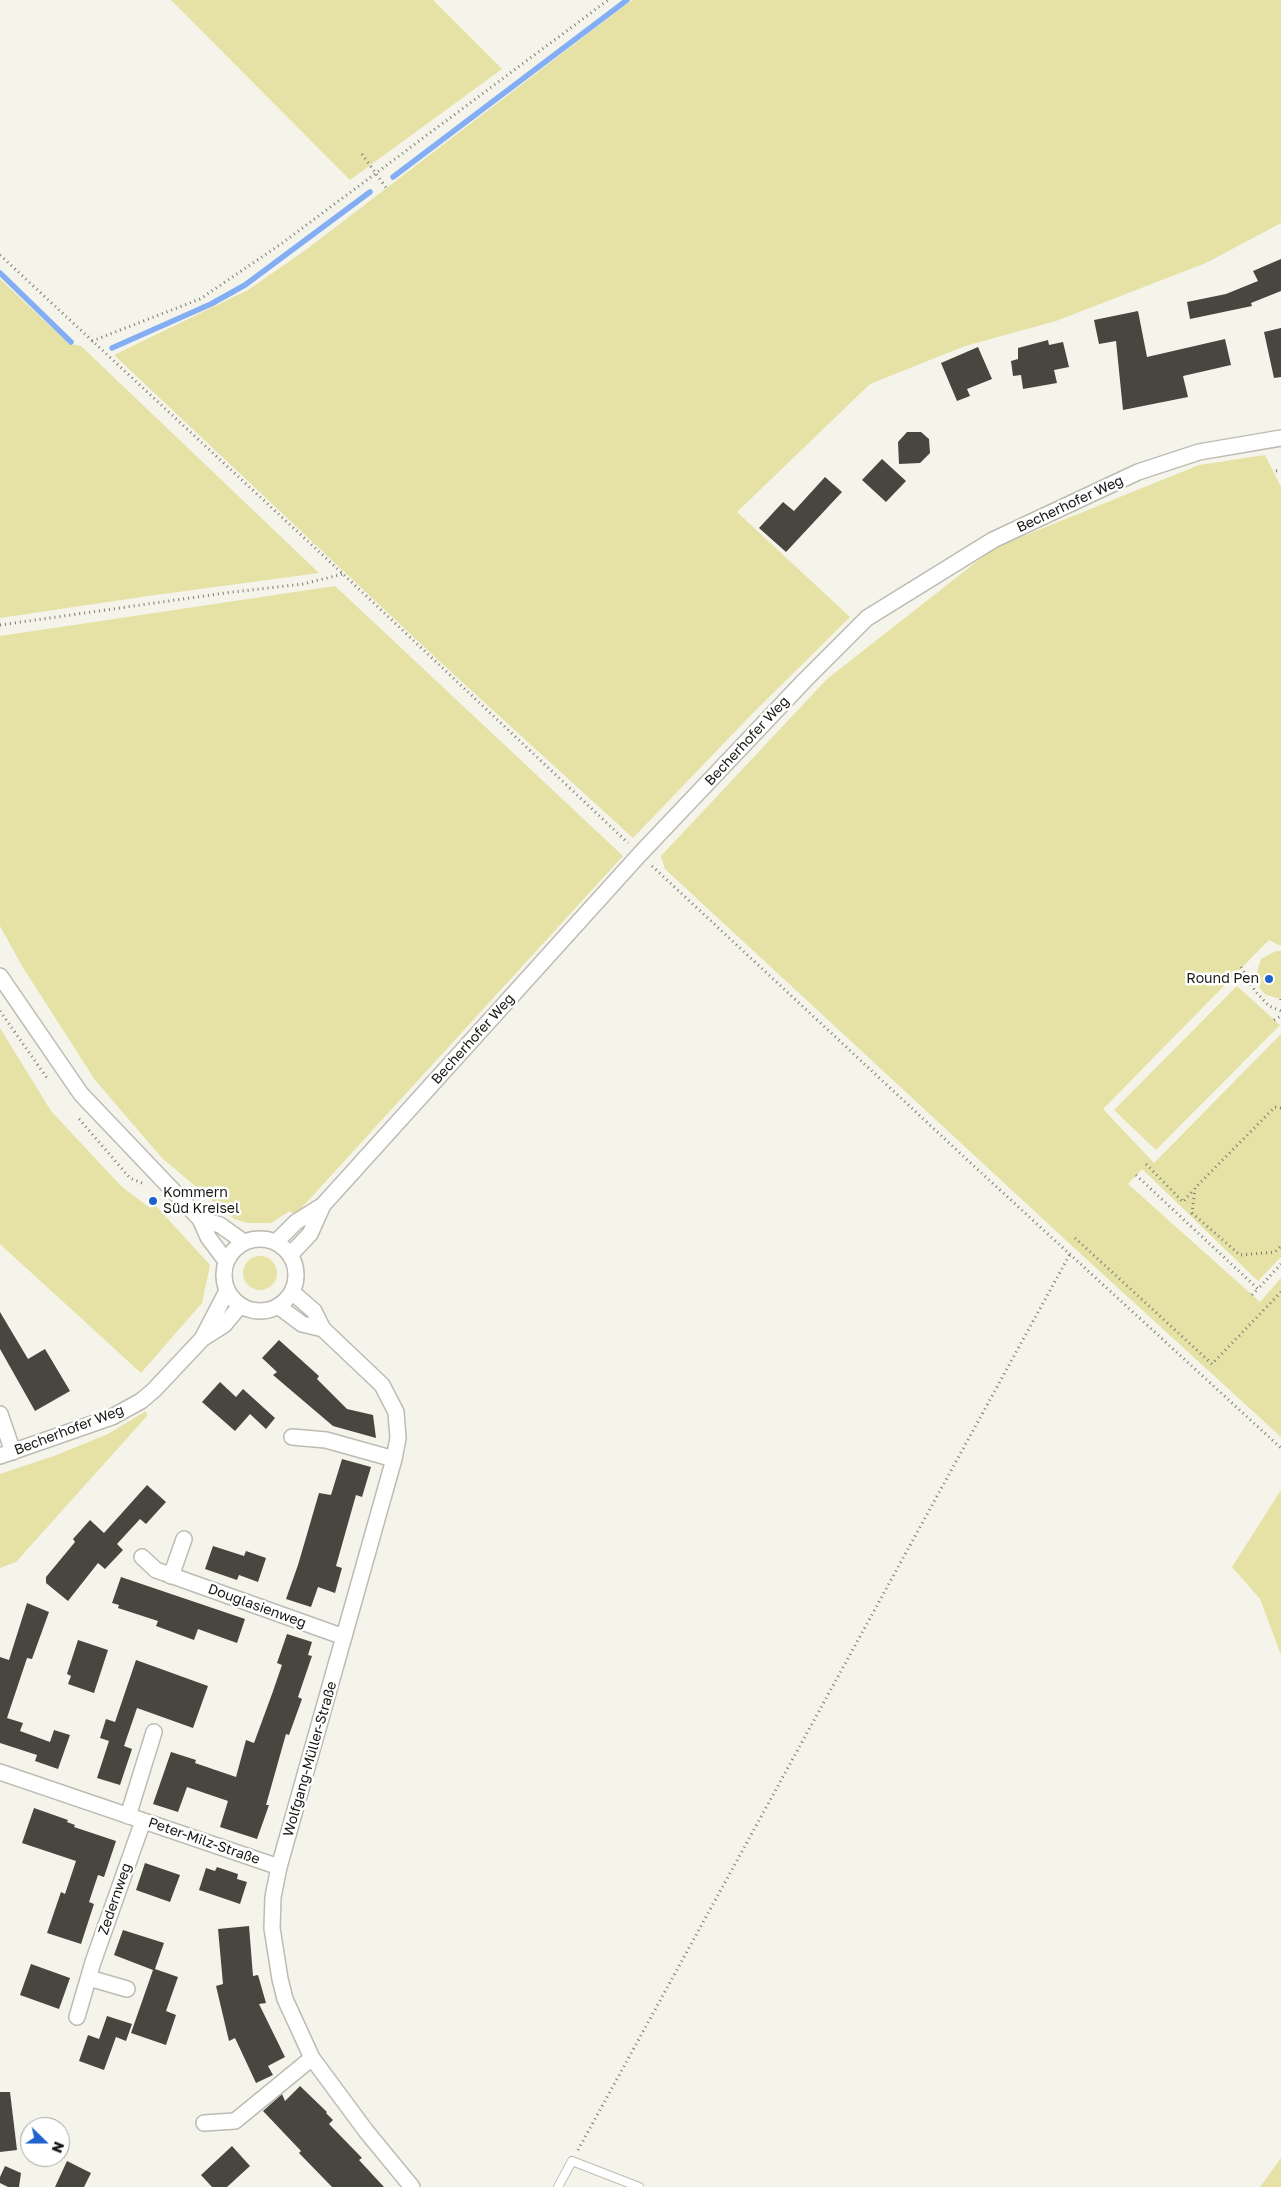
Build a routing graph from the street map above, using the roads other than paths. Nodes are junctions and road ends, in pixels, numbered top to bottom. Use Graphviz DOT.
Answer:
graph roads {
  1 [pos="1281,438"];
  2 [pos="0,976"];
  3 [pos="323,1205"];
  4 [pos="200,1219"];
  5 [pos="244,1242"];
  6 [pos="276,1242"];
  7 [pos="290,1255"];
  8 [pos="226,1261"];
  9 [pos="227,1291"];
  10 [pos="292,1292"];
  11 [pos="240,1306"];
  12 [pos="278,1306"];
  13 [pos="323,1330"];
  14 [pos="202,1339"];
  15 [pos="0,1414"];
  16 [pos="292,1437"];
  17 [pos="6,1454"];
  18 [pos="394,1459"];
  19 [pos="184,1539"];
  20 [pos="142,1556"];
  21 [pos="171,1576"];
  22 [pos="344,1637"];
  23 [pos="154,1732"];
  24 [pos="0,1772"];
  25 [pos="128,1816"];
  26 [pos="143,1821"];
  27 [pos="279,1867"];
  28 [pos="89,1978"];
  29 [pos="127,1989"];
  30 [pos="77,2017"];
  31 [pos="312,2058"];
  32 [pos="204,2123"];
  33 [pos="412,2187"];
  34 [pos="558,2187"];
  35 [pos="639,2187"];
  1 -- 3 [label="street, Becherhofer Weg"];
  2 -- 4 [label="street"];
  3 -- 6 [label="street, Becherhofer Weg"];
  3 -- 7 [label="street, Becherhofer Weg"];
  4 -- 5 [label="street"];
  4 -- 8 [label="street"];
  5 -- 6 [label="street"];
  5 -- 8 [label="street"];
  6 -- 7 [label="street"];
  7 -- 10 [label="street"];
  8 -- 9 [label="street"];
  9 -- 11 [label="street"];
  9 -- 14 [label="street, Becherhofer Weg"];
  10 -- 12 [label="street"];
  10 -- 13 [label="street, Wolfgang-Müller-Straße"];
  11 -- 12 [label="street"];
  11 -- 14 [label="street, Becherhofer Weg"];
  12 -- 13 [label="street, Wolfgang-Müller-Straße"];
  13 -- 18 [label="street, Wolfgang-Müller-Straße"];
  14 -- 17 [label="street, Becherhofer Weg"];
  15 -- 17 [label="street"];
  16 -- 18 [label="street"];
  18 -- 22 [label="street, Wolfgang-Müller-Straße"];
  19 -- 21 [label="street"];
  20 -- 21 [label="street, Douglasienweg"];
  21 -- 22 [label="street, Douglasienweg"];
  22 -- 27 [label="street, Wolfgang-Müller-Straße"];
  23 -- 25 [label="street"];
  24 -- 25 [label="street, Peter-Milz-Straße"];
  25 -- 26 [label="street, Peter-Milz-Straße"];
  26 -- 27 [label="street, Peter-Milz-Straße"];
  26 -- 28 [label="street, Zedernweg"];
  27 -- 31 [label="street, Wolfgang-Müller-Straße"];
  28 -- 29 [label="street"];
  28 -- 30 [label="street, Zedernweg"];
  31 -- 32 [label="street"];
  31 -- 33 [label="street, Wolfgang-Müller-Straße"];
  34 -- 35 [label="lane"];
}
